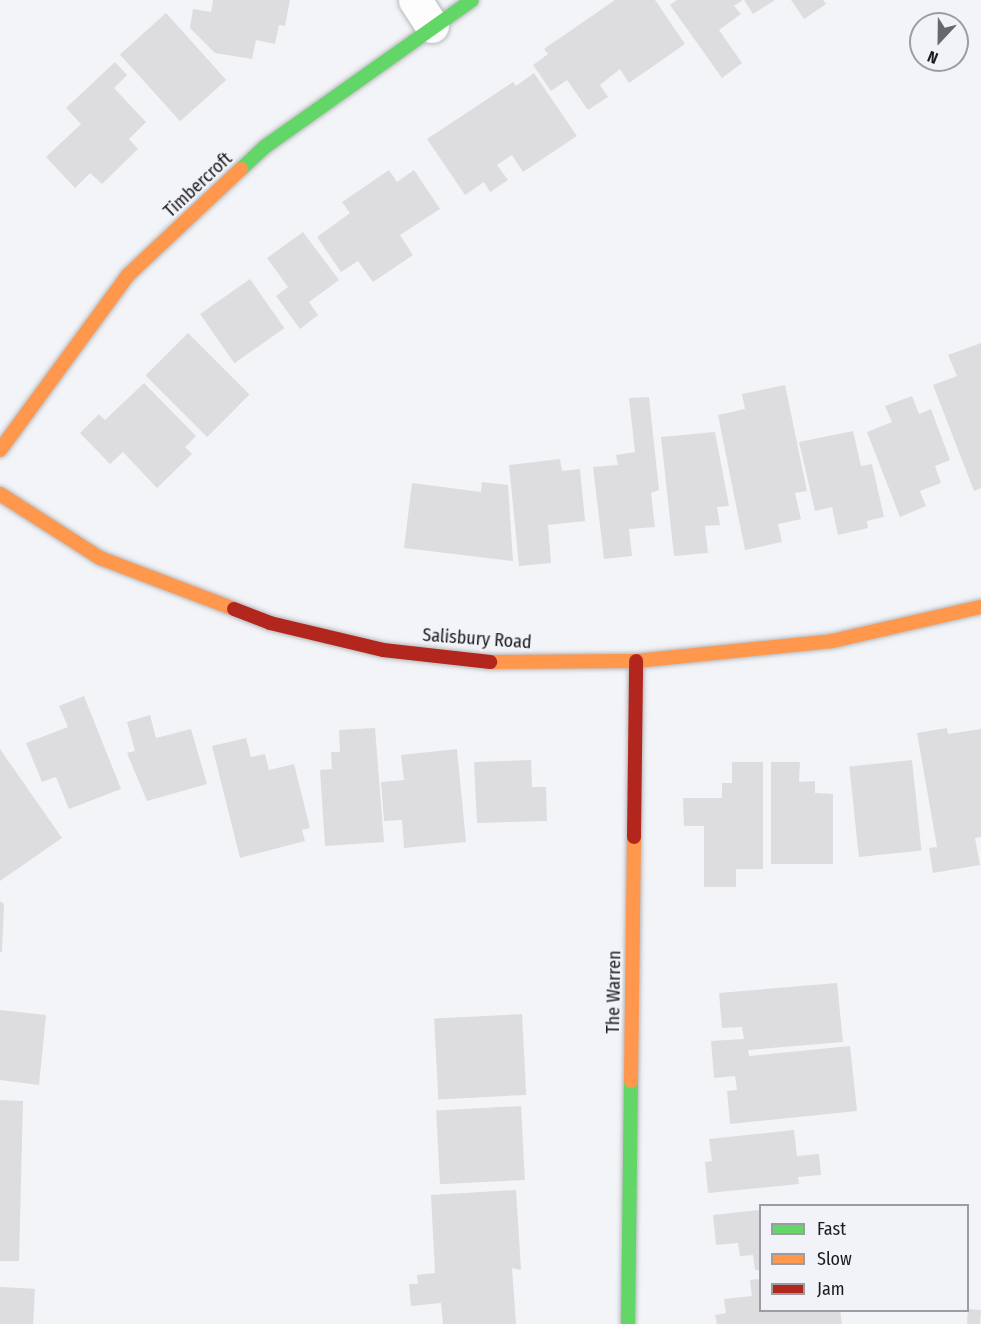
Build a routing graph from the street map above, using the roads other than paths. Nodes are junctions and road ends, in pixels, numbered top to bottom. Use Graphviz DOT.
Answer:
graph roads {
  1 [pos="472,0"];
  2 [pos="424,13"];
  3 [pos="0,450"];
  4 [pos="0,494"];
  5 [pos="981,607"];
  6 [pos="636,660"];
  7 [pos="628,1324"];
  1 -- 2 [label="street, Timbercroft"];
  2 -- 3 [label="street, Timbercroft"];
  4 -- 6 [label="street, Salisbury Road"];
  5 -- 6 [label="street, Salisbury Road"];
  6 -- 7 [label="street, The Warren"];
}
